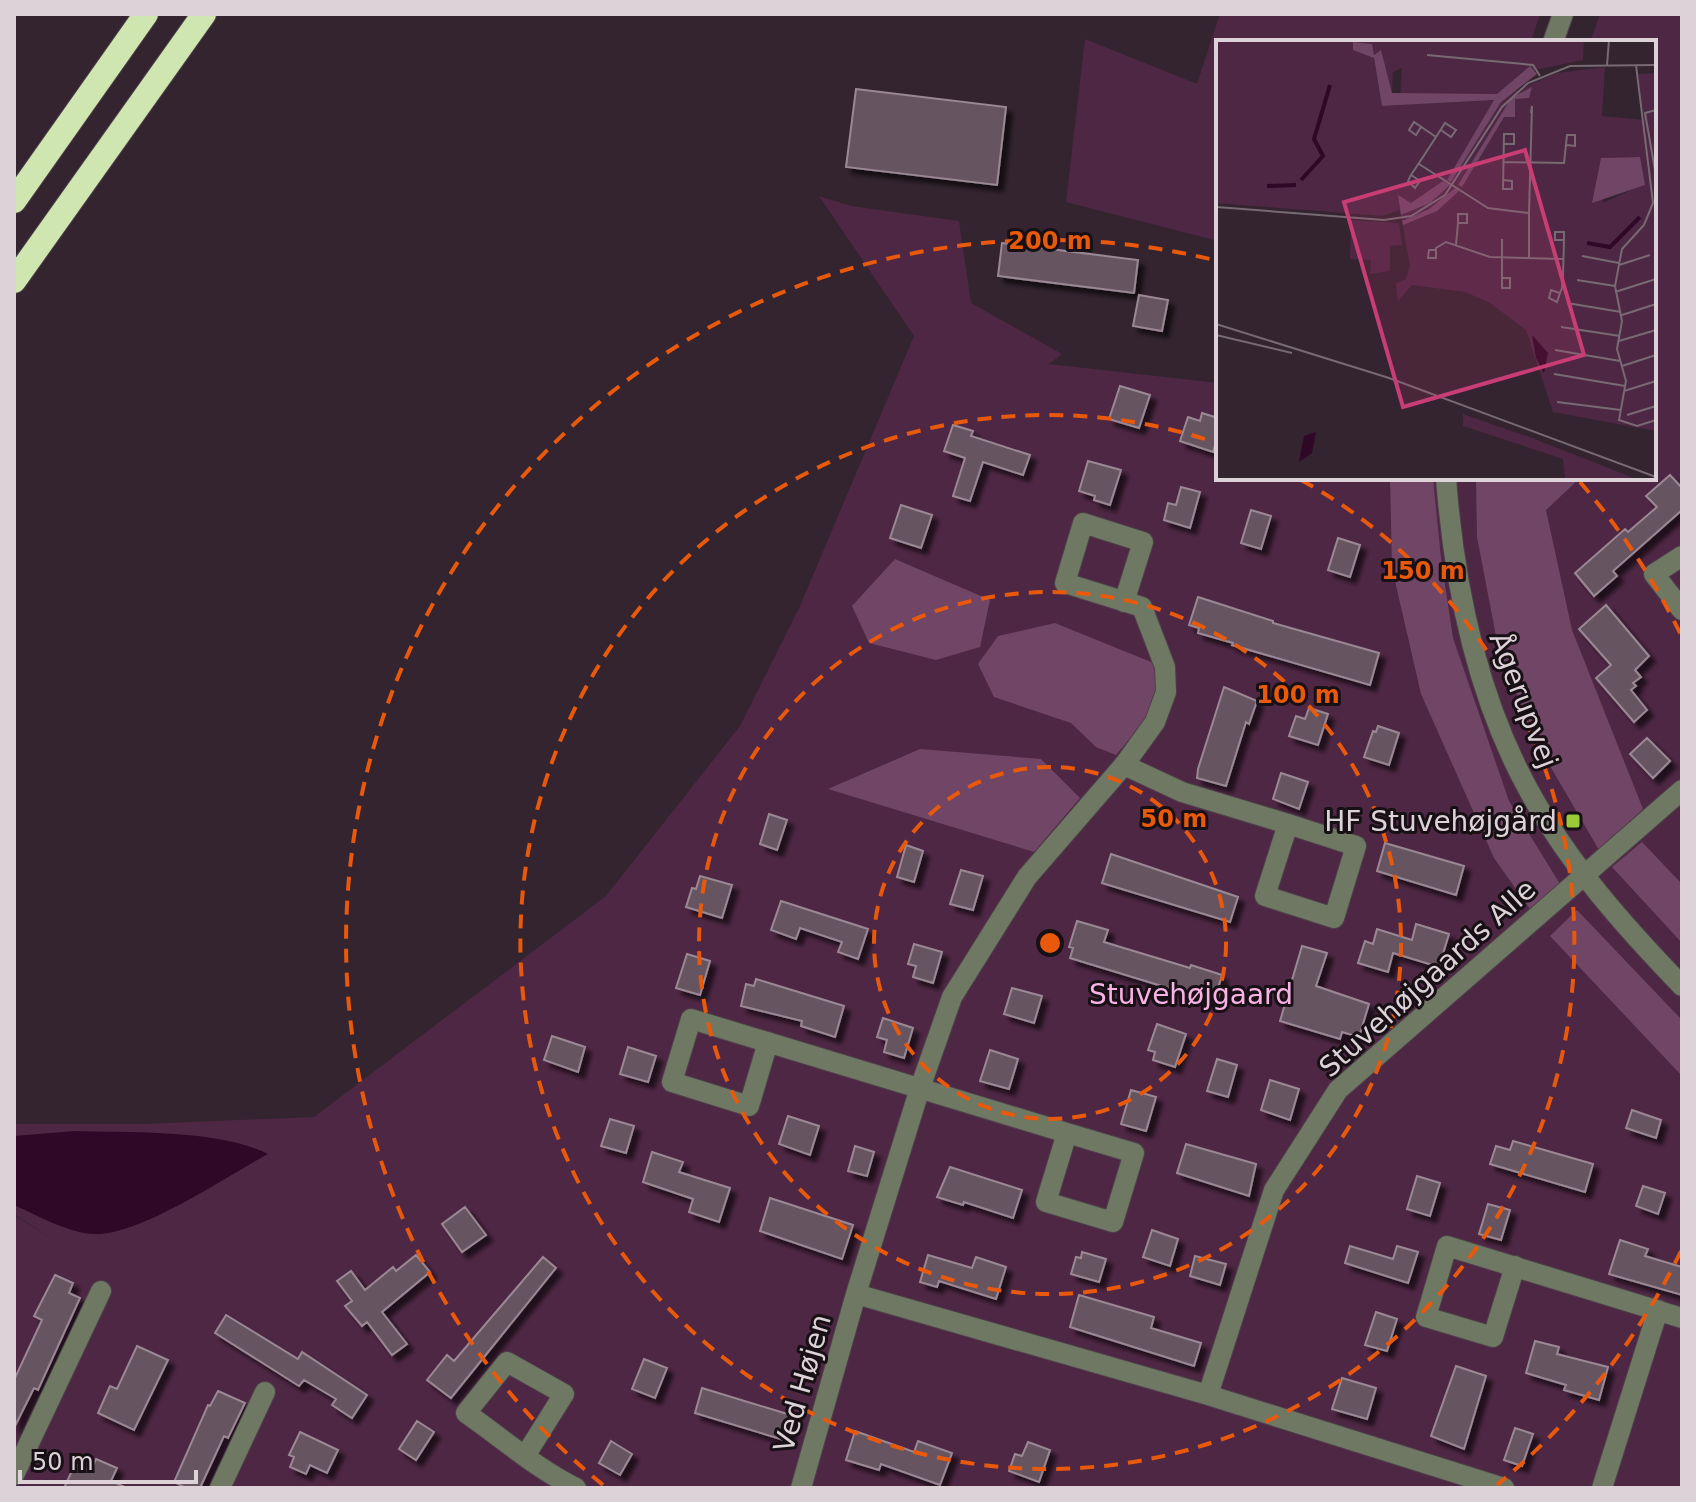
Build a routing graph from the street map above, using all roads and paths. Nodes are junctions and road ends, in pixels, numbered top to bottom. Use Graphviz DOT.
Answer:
graph roads {
  1 [pos="146,14"];
  2 [pos="204,14"];
  3 [pos="1563,14"];
  4 [pos="1554,40"];
  5 [pos="14,201"];
  6 [pos="14,281"];
  7 [pos="1446,480"];
  8 [pos="1682,556"];
  9 [pos="1124,602"];
  10 [pos="1682,610"];
  11 [pos="1124,765"];
  12 [pos="1682,790"];
  13 [pos="1288,824"];
  14 [pos="1585,876"];
  15 [pos="1682,986"];
  16 [pos="768,1042"];
  17 [pos="920,1088"];
  18 [pos="1067,1133"];
  19 [pos="1515,1266"];
  20 [pos="101,1291"];
  21 [pos="856,1294"];
  22 [pos="1658,1310"];
  23 [pos="1682,1318"];
  24 [pos="265,1392"];
  25 [pos="1208,1395"];
  26 [pos="525,1456"];
  27 [pos="14,1475"];
  28 [pos="220,1488"];
  29 [pos="576,1488"];
  30 [pos="801,1488"];
  31 [pos="1504,1488"];
  32 [pos="1602,1488"];
  1 -- 5 [label="highway"];
  2 -- 6 [label="highway"];
  3 -- 4 [label="street"];
  7 -- 14 [label="street, Ågerupvej"];
  8 -- 10 [label="street"];
  9 -- 11 [label="street, Ved Højen"];
  11 -- 13 [label="street"];
  11 -- 17 [label="street, Ved Højen"];
  12 -- 14 [label="street, Stuvehøjgaards Alle"];
  13 -- 13 [label="street"];
  14 -- 15 [label="street, Ågerupvej"];
  14 -- 25 [label="street, Stuvehøjgaards Alle"];
  16 -- 16 [label="street"];
  16 -- 17 [label="street"];
  17 -- 18 [label="street"];
  17 -- 21 [label="street, Ved Højen"];
  18 -- 18 [label="street"];
  19 -- 19 [label="street"];
  19 -- 22 [label="street"];
  20 -- 27 [label="street"];
  21 -- 25 [label="street"];
  21 -- 30 [label="street, Ved Højen"];
  22 -- 23 [label="street"];
  22 -- 32 [label="street"];
  24 -- 28 [label="street"];
  25 -- 31 [label="street"];
  26 -- 26 [label="street"];
  26 -- 29 [label="street"];
}
